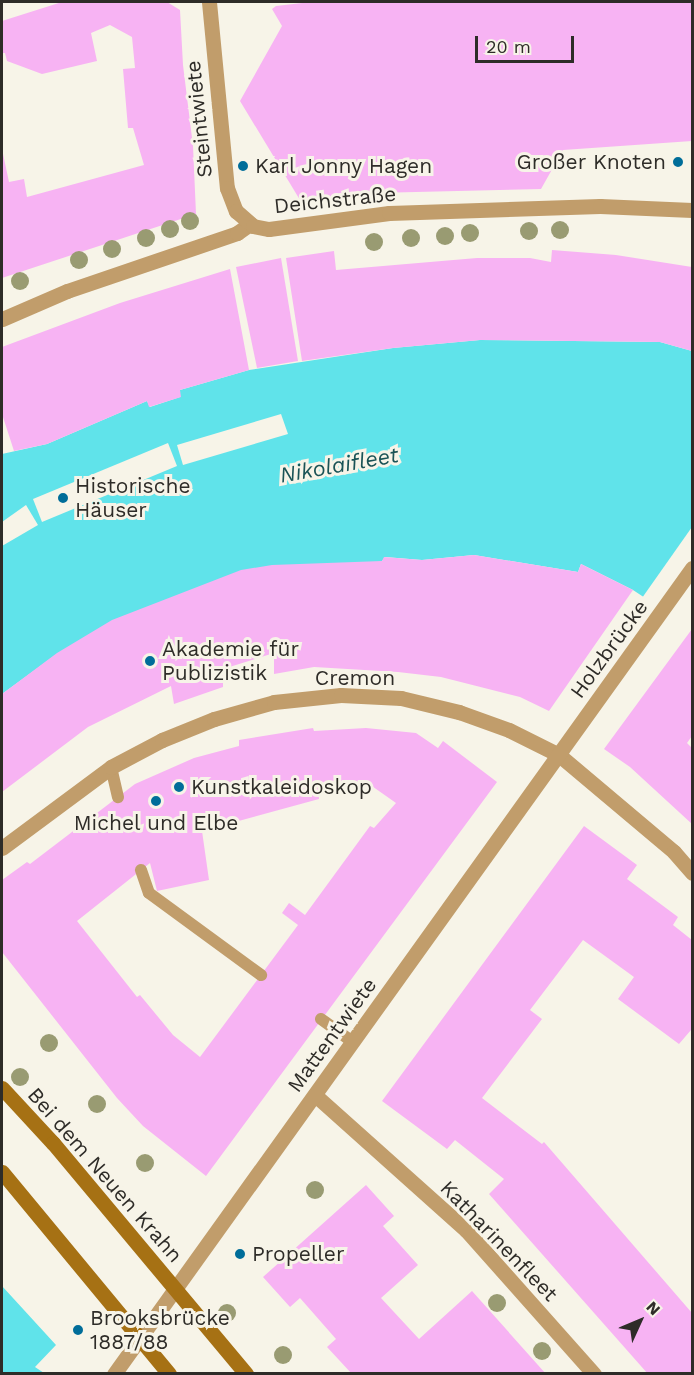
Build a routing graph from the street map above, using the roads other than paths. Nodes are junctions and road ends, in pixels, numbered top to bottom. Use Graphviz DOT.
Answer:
graph roads {
  1 [pos="209,2"];
  2 [pos="693,210"];
  3 [pos="250,224"];
  4 [pos="2,319"];
  5 [pos="693,568"];
  6 [pos="559,755"];
  7 [pos="111,767"];
  8 [pos="118,797"];
  9 [pos="2,848"];
  10 [pos="141,870"];
  11 [pos="693,873"];
  12 [pos="261,975"];
  13 [pos="321,1019"];
  14 [pos="353,1042"];
  15 [pos="2,1088"];
  16 [pos="315,1095"];
  17 [pos="2,1172"];
  18 [pos="176,1289"];
  19 [pos="140,1339"];
  20 [pos="114,1374"];
  21 [pos="169,1374"];
  22 [pos="246,1374"];
  23 [pos="594,1374"];
  1 -- 3 [label="street, Steintwiete"];
  2 -- 3 [label="street, Deichstraße"];
  3 -- 4 [label="street, Deichstraße"];
  5 -- 6 [label="street, Holzbrücke"];
  6 -- 7 [label="street, Cremon"];
  6 -- 11 [label="street, Cremon"];
  6 -- 14 [label="street, Mattentwiete"];
  7 -- 8 [label="lane"];
  7 -- 9 [label="street, Cremon"];
  10 -- 12 [label="lane"];
  13 -- 14 [label="lane"];
  14 -- 16 [label="street, Mattentwiete"];
  15 -- 18 [label="main road, Bei dem Neuen Krahn"];
  16 -- 18 [label="street, Mattentwiete"];
  16 -- 23 [label="street, Katharinenfleet"];
  17 -- 19 [label="main road"];
  18 -- 19 [label="street, Mattentwiete"];
  18 -- 22 [label="main road, Bei dem Neuen Krahn"];
  19 -- 20 [label="street, Mattentwiete"];
  19 -- 21 [label="main road"];
}
